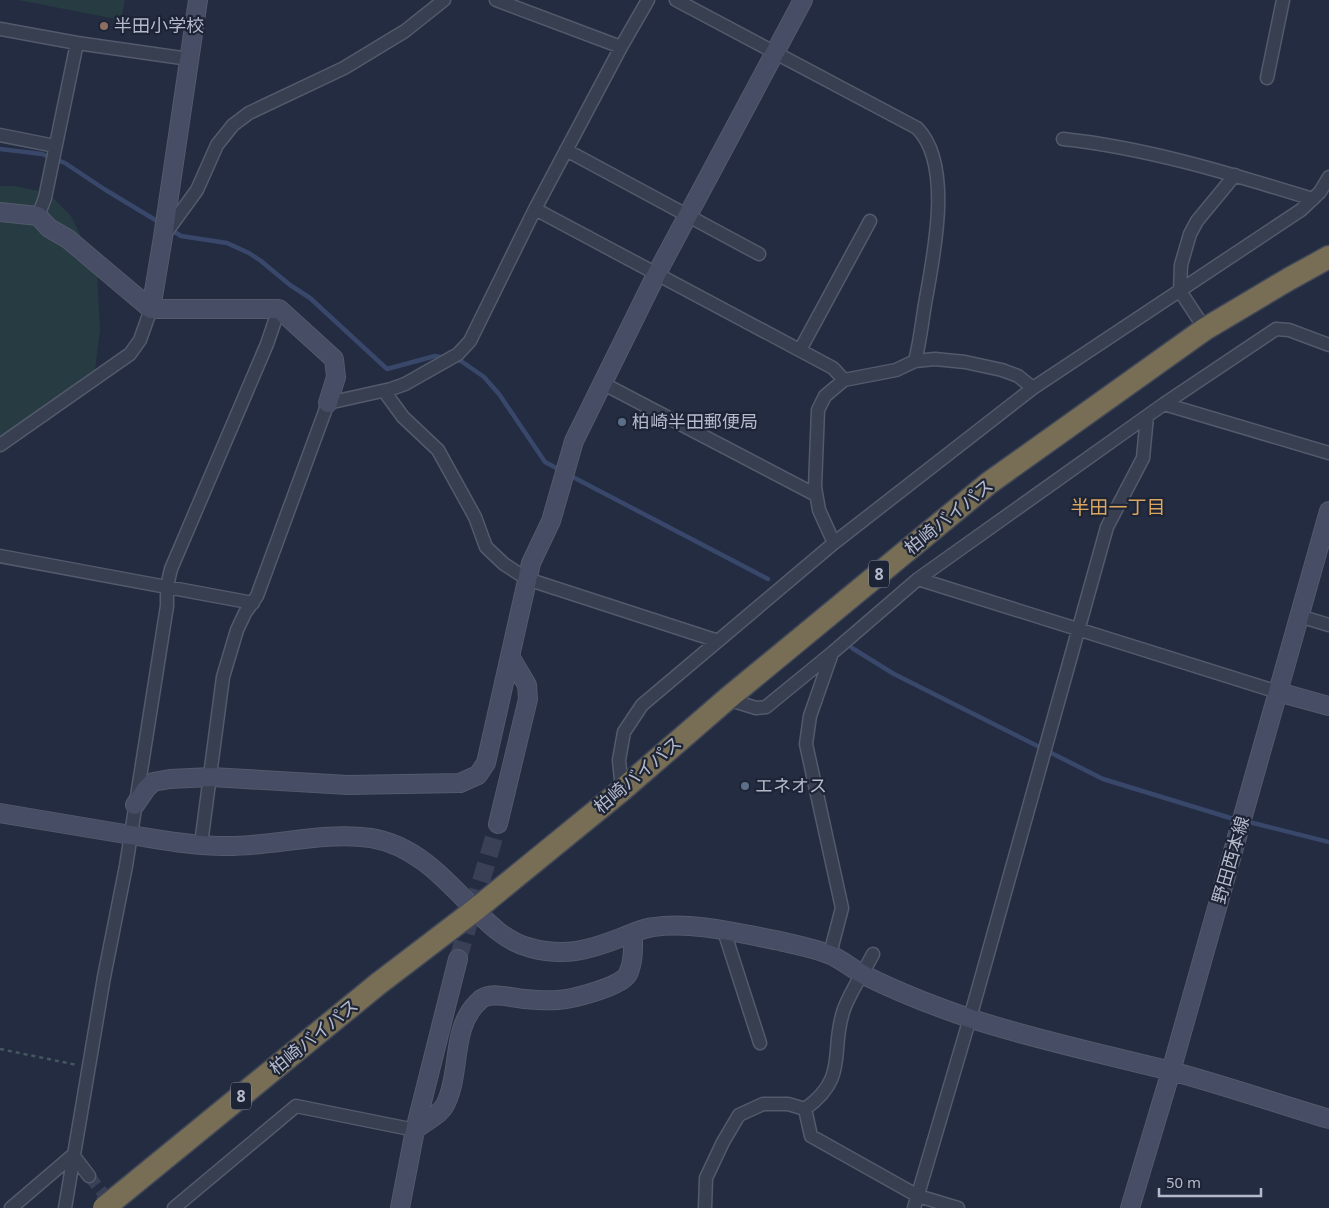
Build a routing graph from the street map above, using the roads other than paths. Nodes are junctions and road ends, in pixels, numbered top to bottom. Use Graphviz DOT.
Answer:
graph roads {
  1 [pos="198,0"];
  2 [pos="444,0"];
  3 [pos="496,0"];
  4 [pos="648,0"];
  5 [pos="676,0"];
  6 [pos="803,0"];
  7 [pos="1283,0"];
  8 [pos="0,29"];
  9 [pos="77,43"];
  10 [pos="621,48"];
  11 [pos="776,52"];
  12 [pos="189,59"];
  13 [pos="1268,78"];
  14 [pos="0,135"];
  15 [pos="1063,139"];
  16 [pos="55,146"];
  17 [pos="566,150"];
  18 [pos="1235,175"];
  19 [pos="1329,178"];
  20 [pos="1313,199"];
  21 [pos="534,209"];
  22 [pos="0,212"];
  23 [pos="688,214"];
  24 [pos="38,216"];
  25 [pos="870,221"];
  26 [pos="163,236"];
  27 [pos="759,254"];
  28 [pos="1329,258"];
  29 [pos="657,274"];
  30 [pos="1180,291"];
  31 [pos="151,309"];
  32 [pos="280,309"];
  33 [pos="1205,329"];
  34 [pos="1329,345"];
  35 [pos="800,350"];
  36 [pos="915,361"];
  37 [pos="844,380"];
  38 [pos="602,382"];
  39 [pos="1033,388"];
  40 [pos="384,391"];
  41 [pos="328,403"];
  42 [pos="1164,404"];
  43 [pos="1147,416"];
  44 [pos="0,445"];
  45 [pos="1329,453"];
  46 [pos="816,495"];
  47 [pos="1329,511"];
  48 [pos="834,543"];
  49 [pos="0,556"];
  50 [pos="527,579"];
  51 [pos="918,579"];
  52 [pos="167,586"];
  53 [pos="253,603"];
  54 [pos="1299,616"];
  55 [pos="1329,625"];
  56 [pos="1079,630"];
  57 [pos="718,641"];
  58 [pos="832,653"];
  59 [pos="511,658"];
  60 [pos="1278,692"];
  61 [pos="727,699"];
  62 [pos="1329,706"];
  63 [pos="211,777"];
  64 [pos="622,790"];
  65 [pos="135,805"];
  66 [pos="0,813"];
  67 [pos="498,824"];
  68 [pos="130,835"];
  69 [pos="202,844"];
  70 [pos="475,910"];
  71 [pos="724,931"];
  72 [pos="633,933"];
  73 [pos="830,954"];
  74 [pos="873,954"];
  75 [pos="458,959"];
  76 [pos="863,974"];
  77 [pos="382,986"];
  78 [pos="970,1018"];
  79 [pos="760,1043"];
  80 [pos="1171,1071"];
  81 [pos="805,1109"];
  82 [pos="1329,1119"];
  83 [pos="415,1130"];
  84 [pos="73,1155"];
  85 [pos="89,1176"];
  86 [pos="916,1202"];
  87 [pos="11,1208"];
  88 [pos="64,1208"];
  89 [pos="104,1208"];
  90 [pos="121,1208"];
  91 [pos="174,1208"];
  92 [pos="400,1208"];
  93 [pos="705,1208"];
  94 [pos="958,1208"];
  95 [pos="1130,1208"];
  1 -- 12 [label="street"];
  2 -- 26 [label="street"];
  3 -- 10 [label="street"];
  4 -- 10 [label="street"];
  5 -- 11 [label="street"];
  6 -- 11 [label="street"];
  7 -- 13 [label="street"];
  8 -- 9 [label="street"];
  9 -- 12 [label="street"];
  9 -- 16 [label="street"];
  10 -- 17 [label="street"];
  11 -- 23 [label="street"];
  11 -- 36 [label="street"];
  12 -- 26 [label="street"];
  14 -- 16 [label="street"];
  15 -- 18 [label="street"];
  16 -- 24 [label="street"];
  17 -- 21 [label="street"];
  17 -- 23 [label="street"];
  18 -- 20 [label="street"];
  18 -- 30 [label="street"];
  19 -- 20 [label="street"];
  20 -- 30 [label="street"];
  21 -- 29 [label="street"];
  21 -- 40 [label="street"];
  22 -- 24 [label="street"];
  23 -- 27 [label="street"];
  23 -- 29 [label="street"];
  24 -- 31 [label="street"];
  25 -- 35 [label="street"];
  26 -- 31 [label="street"];
  28 -- 33 [label="highway, 柏崎バイパス / 8"];
  29 -- 35 [label="street"];
  29 -- 38 [label="street"];
  30 -- 33 [label="street"];
  30 -- 39 [label="street"];
  31 -- 32 [label="street"];
  31 -- 44 [label="street"];
  32 -- 41 [label="street"];
  32 -- 52 [label="street"];
  33 -- 61 [label="highway, 柏崎バイパス / 8"];
  34 -- 42 [label="street"];
  35 -- 37 [label="street"];
  36 -- 37 [label="street"];
  36 -- 39 [label="street"];
  37 -- 46 [label="street"];
  38 -- 46 [label="street"];
  38 -- 50 [label="street"];
  39 -- 48 [label="street"];
  40 -- 41 [label="street"];
  40 -- 50 [label="street"];
  41 -- 53 [label="street"];
  42 -- 43 [label="street"];
  42 -- 45 [label="street"];
  43 -- 51 [label="street"];
  43 -- 56 [label="street"];
  46 -- 48 [label="street"];
  47 -- 54 [label="street, 野田西本線"];
  48 -- 57 [label="street"];
  49 -- 52 [label="street"];
  50 -- 57 [label="street"];
  50 -- 59 [label="street"];
  51 -- 56 [label="street"];
  51 -- 58 [label="street"];
  52 -- 53 [label="street"];
  52 -- 65 [label="street"];
  53 -- 63 [label="street"];
  54 -- 55 [label="street"];
  54 -- 60 [label="street, 野田西本線"];
  56 -- 60 [label="street"];
  56 -- 78 [label="street"];
  57 -- 64 [label="street"];
  58 -- 61 [label="street"];
  58 -- 73 [label="street"];
  59 -- 63 [label="street"];
  59 -- 67 [label="street"];
  60 -- 62 [label="street"];
  60 -- 80 [label="street, 野田西本線"];
  61 -- 64 [label="highway, 柏崎バイパス / 8"];
  63 -- 65 [label="street"];
  63 -- 69 [label="street"];
  64 -- 70 [label="highway, 柏崎バイパス / 8"];
  65 -- 68 [label="street"];
  66 -- 68 [label="street"];
  68 -- 69 [label="street"];
  68 -- 84 [label="street"];
  69 -- 70 [label="street"];
  70 -- 72 [label="street"];
  70 -- 77 [label="highway, 柏崎バイパス / 8"];
  71 -- 72 [label="street"];
  71 -- 73 [label="street"];
  71 -- 79 [label="street"];
  72 -- 83 [label="street"];
  73 -- 76 [label="street"];
  74 -- 76 [label="street"];
  75 -- 83 [label="street"];
  76 -- 78 [label="street"];
  76 -- 81 [label="street"];
  77 -- 89 [label="highway, 柏崎バイパス / 8, bridge"];
  77 -- 90 [label="highway, 柏崎バイパス / 8"];
  78 -- 80 [label="street"];
  78 -- 86 [label="street"];
  80 -- 82 [label="street"];
  80 -- 95 [label="street, 野田西本線"];
  81 -- 86 [label="street"];
  81 -- 93 [label="street"];
  83 -- 91 [label="street"];
  83 -- 92 [label="street"];
  84 -- 85 [label="street"];
  84 -- 87 [label="street"];
  84 -- 88 [label="street"];
  86 -- 94 [label="street"];
}
